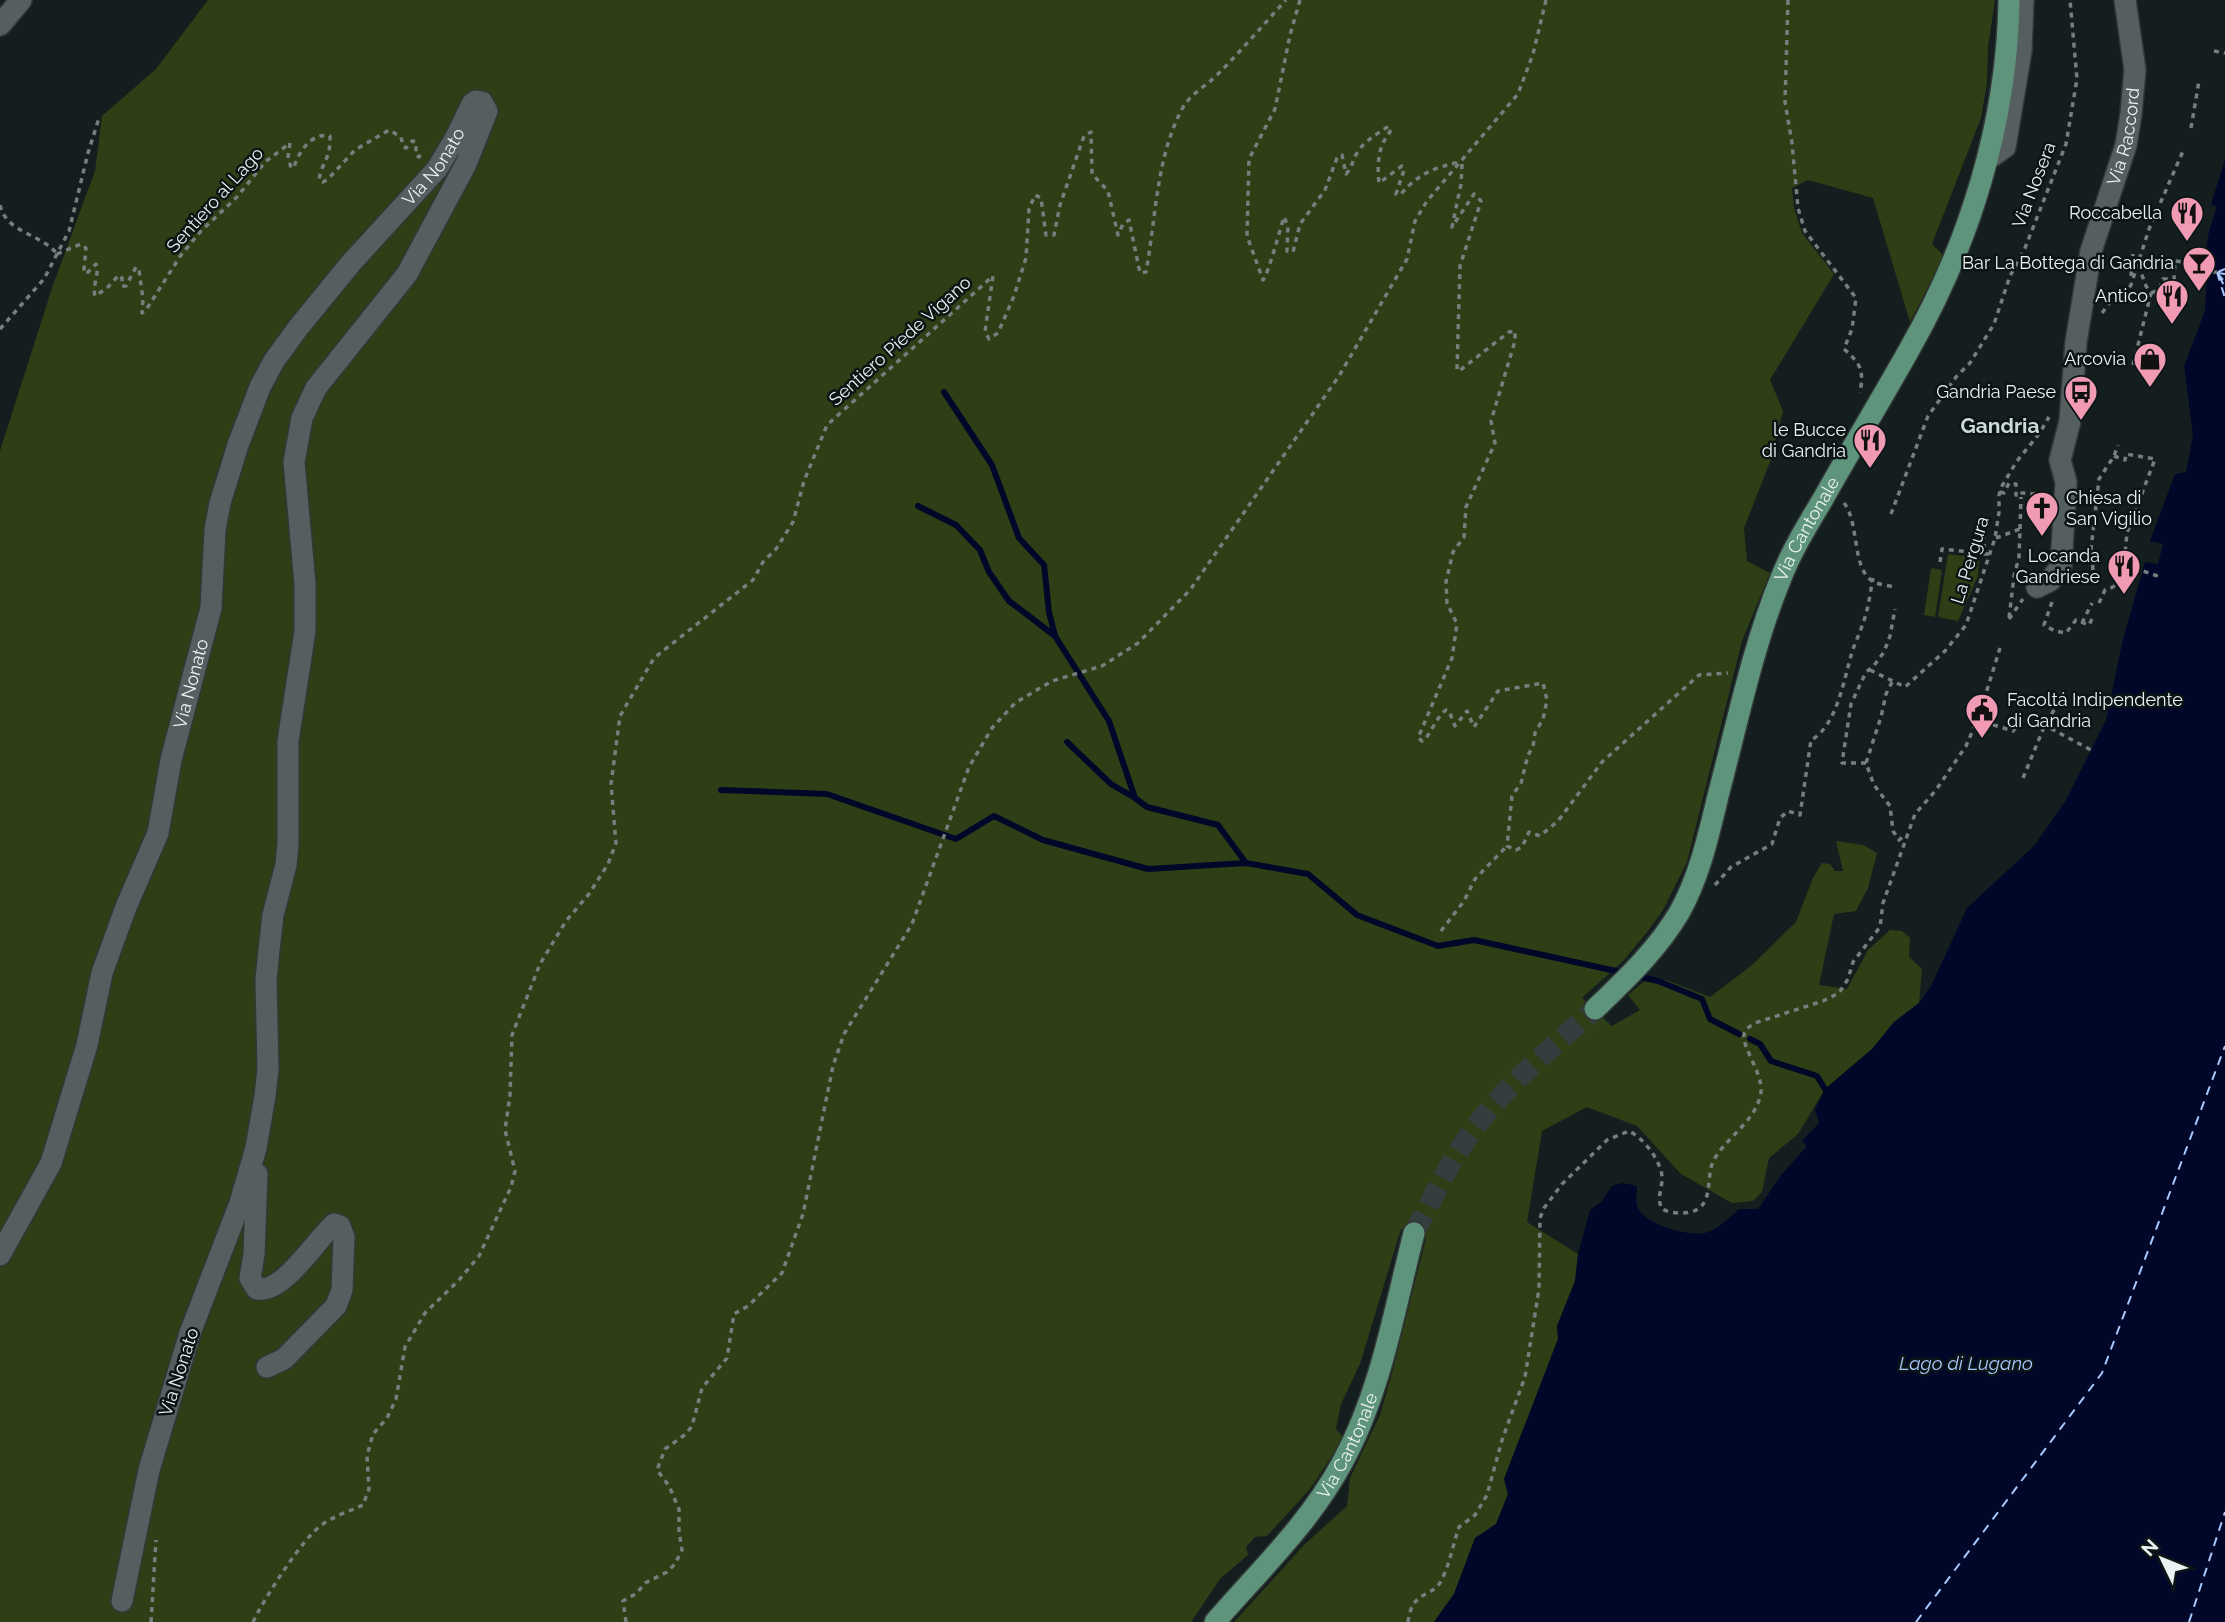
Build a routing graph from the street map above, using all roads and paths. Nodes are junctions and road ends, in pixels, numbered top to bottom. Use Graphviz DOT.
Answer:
graph roads {
  1 [pos="21,0"];
  2 [pos="1286,0"];
  3 [pos="1300,0"];
  4 [pos="1546,0"];
  5 [pos="1788,0"];
  6 [pos="2009,0"];
  7 [pos="2023,0"];
  8 [pos="2070,0"];
  9 [pos="2125,0"];
  10 [pos="0,25"];
  11 [pos="2214,51"];
  12 [pos="2225,53"];
  13 [pos="2199,81"];
  14 [pos="99,118"];
  15 [pos="2191,128"];
  16 [pos="449,151"];
  17 [pos="2183,151"];
  18 [pos="1988,159"];
  19 [pos="1462,162"];
  20 [pos="0,205"];
  21 [pos="57,254"];
  22 [pos="2133,254"];
  23 [pos="2138,262"];
  24 [pos="2217,272"];
  25 [pos="2151,293"];
  26 [pos="0,329"];
  27 [pos="2133,365"];
  28 [pos="1858,405"];
  29 [pos="2054,409"];
  30 [pos="2118,445"];
  31 [pos="2115,456"];
  32 [pos="2000,492"];
  33 [pos="2027,494"];
  34 [pos="2021,496"];
  35 [pos="1840,500"];
  36 [pos="1891,514"];
  37 [pos="2021,529"];
  38 [pos="1995,538"];
  39 [pos="1989,554"];
  40 [pos="1940,562"];
  41 [pos="2124,564"];
  42 [pos="2093,569"];
  43 [pos="2160,577"];
  44 [pos="1873,580"];
  45 [pos="2037,587"];
  46 [pos="1896,589"];
  47 [pos="2092,603"];
  48 [pos="2099,603"];
  49 [pos="1895,609"];
  50 [pos="2009,619"];
  51 [pos="2092,619"];
  52 [pos="2082,624"];
  53 [pos="2000,648"];
  54 [pos="1870,670"];
  55 [pos="1736,672"];
  56 [pos="1892,682"];
  57 [pos="2063,687"];
  58 [pos="1979,716"];
  59 [pos="2045,725"];
  60 [pos="2091,750"];
  61 [pos="1866,763"];
  62 [pos="2023,778"];
  63 [pos="1909,827"];
  64 [pos="1507,846"];
  65 [pos="1688,895"];
  66 [pos="1441,931"];
  67 [pos="1595,1009"];
  68 [pos="256,1148"];
  69 [pos="1415,1233"];
  70 [pos="0,1255"];
  71 [pos="267,1367"];
  72 [pos="156,1545"];
  73 [pos="122,1601"];
  74 [pos="151,1622"];
  75 [pos="253,1622"];
  76 [pos="626,1622"];
  77 [pos="1215,1622"];
  78 [pos="1408,1622"];
  1 -- 10 [label="street"];
  2 -- 75 [label="path, Sentiero Piede Vigano"];
  3 -- 19 [label="path"];
  4 -- 19 [label="path"];
  5 -- 28 [label="path"];
  6 -- 18 [label="main road, Via Cantonale"];
  7 -- 18 [label="street"];
  8 -- 36 [label="path, Via Nosera"];
  9 -- 45 [label="street, Via Raccord"];
  11 -- 12 [label="path"];
  13 -- 15 [label="path"];
  14 -- 21 [label="path"];
  16 -- 21 [label="path, Sentiero al Lago"];
  16 -- 68 [label="street, Via Nonato"];
  16 -- 70 [label="street, Via Nonato"];
  17 -- 23 [label="path"];
  18 -- 65 [label="main road, Via Cantonale"];
  19 -- 64 [label="path"];
  19 -- 76 [label="path"];
  20 -- 21 [label="path"];
  21 -- 26 [label="path"];
  22 -- 23 [label="path"];
  23 -- 25 [label="path"];
  24 -- 25 [label="path"];
  25 -- 27 [label="path"];
  29 -- 32 [label="path, La Pergura"];
  30 -- 31 [label="path"];
  31 -- 41 [label="path"];
  31 -- 42 [label="path"];
  32 -- 34 [label="path"];
  32 -- 38 [label="path, La Pergura"];
  33 -- 34 [label="path"];
  34 -- 37 [label="path"];
  35 -- 44 [label="path"];
  37 -- 38 [label="path"];
  37 -- 50 [label="path"];
  38 -- 39 [label="path, La Pergura"];
  39 -- 40 [label="path"];
  39 -- 56 [label="path, La Pergura"];
  41 -- 43 [label="path"];
  41 -- 48 [label="path"];
  44 -- 46 [label="path"];
  44 -- 65 [label="path"];
  45 -- 52 [label="path"];
  47 -- 52 [label="path"];
  49 -- 54 [label="path"];
  51 -- 52 [label="path"];
  53 -- 58 [label="path"];
  54 -- 56 [label="path"];
  54 -- 61 [label="path"];
  55 -- 64 [label="path"];
  56 -- 61 [label="path"];
  57 -- 59 [label="path"];
  58 -- 59 [label="path"];
  58 -- 63 [label="path"];
  59 -- 60 [label="path"];
  59 -- 62 [label="path"];
  61 -- 63 [label="path"];
  63 -- 78 [label="path"];
  64 -- 66 [label="path"];
  65 -- 67 [label="main road, Via Cantonale"];
  68 -- 71 [label="street, Via Nonato"];
  68 -- 73 [label="street, Via Nonato"];
  69 -- 77 [label="main road, Via Cantonale"];
  72 -- 74 [label="path"];
}
